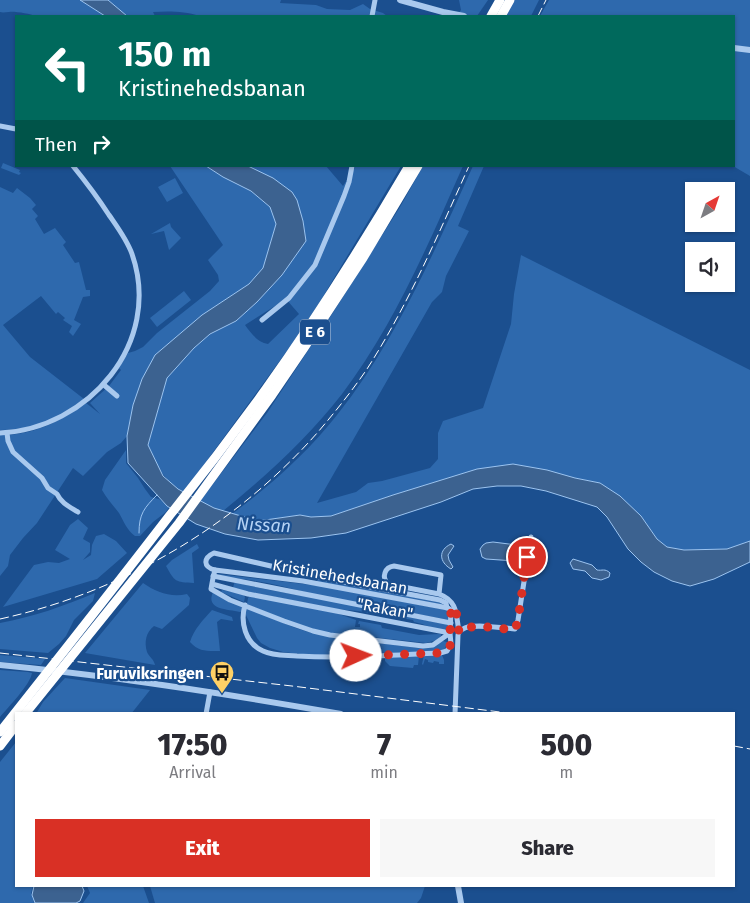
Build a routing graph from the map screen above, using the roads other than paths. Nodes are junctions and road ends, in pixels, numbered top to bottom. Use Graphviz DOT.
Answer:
graph roads {
  1 [pos="375,0"];
  2 [pos="400,0"];
  3 [pos="500,0"];
  4 [pos="510,0"];
  5 [pos="372,15"];
  6 [pos="458,15"];
  7 [pos="492,15"];
  8 [pos="502,15"];
  9 [pos="735,48"];
  10 [pos="750,50"];
  11 [pos="0,126"];
  12 [pos="15,129"];
  13 [pos="74,167"];
  14 [pos="352,167"];
  15 [pos="408,167"];
  16 [pos="417,167"];
  17 [pos="262,320"];
  18 [pos="104,385"];
  19 [pos="117,396"];
  20 [pos="0,433"];
  21 [pos="7,433"];
  22 [pos="78,512"];
  23 [pos="531,537"];
  24 [pos="214,573"];
  25 [pos="212,584"];
  26 [pos="439,594"];
  27 [pos="246,605"];
  28 [pos="450,608"];
  29 [pos="336,611"];
  30 [pos="451,623"];
  31 [pos="459,632"];
  32 [pos="450,633"];
  33 [pos="0,665"];
  34 [pos="210,692"];
  35 [pos="16,712"];
  36 [pos="27,712"];
  37 [pos="206,712"];
  38 [pos="329,712"];
  39 [pos="455,712"];
  40 [pos="15,713"];
  41 [pos="15,726"];
  42 [pos="0,732"];
  43 [pos="0,746"];
  44 [pos="458,887"];
  45 [pos="461,903"];
  1 -- 5 [label="street"];
  2 -- 6 [label="street"];
  3 -- 7 [label="highway"];
  4 -- 8 [label="highway"];
  9 -- 10 [label="street"];
  11 -- 12 [label="street"];
  13 -- 18 [label="street"];
  14 -- 17 [label="street"];
  15 -- 35 [label="highway, E 6"];
  16 -- 36 [label="highway, E 6"];
  18 -- 19 [label="street"];
  18 -- 21 [label="street"];
  20 -- 21 [label="street"];
  21 -- 22 [label="street"];
  23 -- 31 [label="street"];
  24 -- 25 [label="street"];
  24 -- 28 [label="street, Kristinehedsbanan"];
  24 -- 28 [label="street"];
  24 -- 30 [label="street"];
  25 -- 27 [label="street"];
  25 -- 29 [label="street, Kristinehedsbanan"];
  26 -- 26 [label="street"];
  26 -- 28 [label="street"];
  27 -- 32 [label="street"];
  27 -- 32 [label="street"];
  28 -- 30 [label="street"];
  28 -- 31 [label="street"];
  29 -- 32 [label="street, \"Rakan\""];
  30 -- 32 [label="street"];
  31 -- 39 [label="street"];
  33 -- 34 [label="street"];
  34 -- 37 [label="street"];
  34 -- 38 [label="street"];
  40 -- 42 [label="highway, E 6"];
  41 -- 43 [label="highway"];
  44 -- 45 [label="street"];
}
